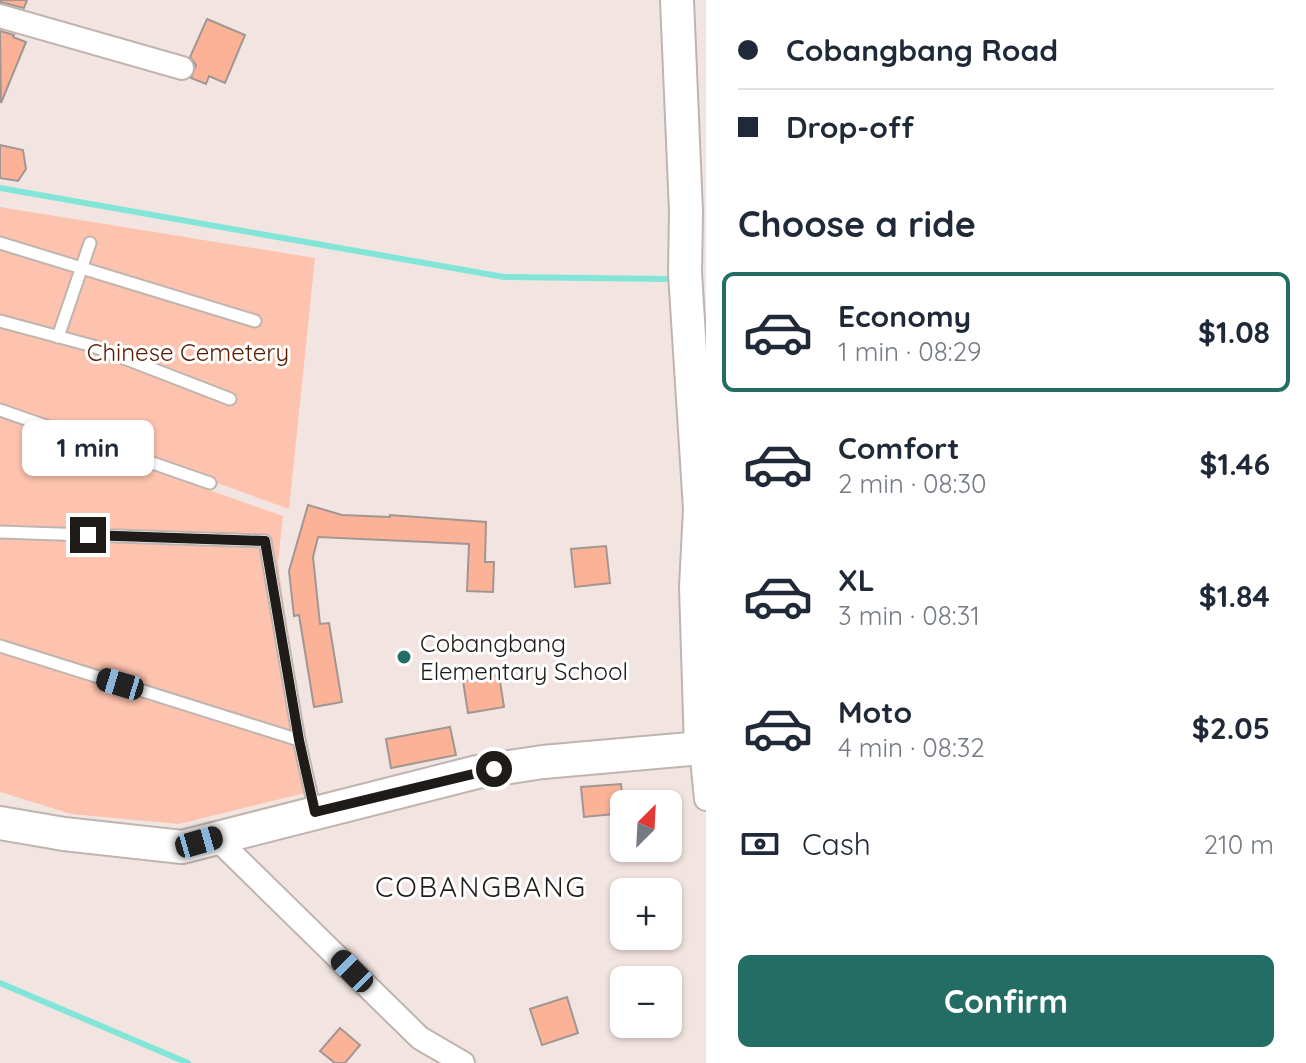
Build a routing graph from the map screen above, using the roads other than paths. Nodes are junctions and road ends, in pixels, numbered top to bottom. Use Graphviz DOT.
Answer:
graph roads {
  1 [pos="677,0"];
  2 [pos="0,16"];
  3 [pos="182,68"];
  4 [pos="0,243"];
  5 [pos="90,243"];
  6 [pos="81,268"];
  7 [pos="697,294"];
  8 [pos="0,321"];
  9 [pos="255,321"];
  10 [pos="58,337"];
  11 [pos="230,399"];
  12 [pos="0,410"];
  13 [pos="210,483"];
  14 [pos="0,532"];
  15 [pos="0,646"];
  16 [pos="299,740"];
  17 [pos="701,748"];
  18 [pos="706,799"];
  19 [pos="315,812"];
  20 [pos="0,823"];
  21 [pos="216,838"];
  22 [pos="463,1063"];
  1 -- 7 [label="street"];
  2 -- 3 [label="street"];
  4 -- 6 [label="lane"];
  5 -- 6 [label="lane"];
  6 -- 9 [label="lane"];
  6 -- 10 [label="lane"];
  7 -- 17 [label="street"];
  8 -- 10 [label="lane"];
  10 -- 11 [label="lane"];
  12 -- 13 [label="lane"];
  14 -- 16 [label="lane"];
  15 -- 16 [label="lane"];
  16 -- 19 [label="lane"];
  17 -- 18 [label="street"];
  17 -- 19 [label="street"];
  19 -- 21 [label="street"];
  20 -- 21 [label="street"];
  21 -- 22 [label="street"];
}
